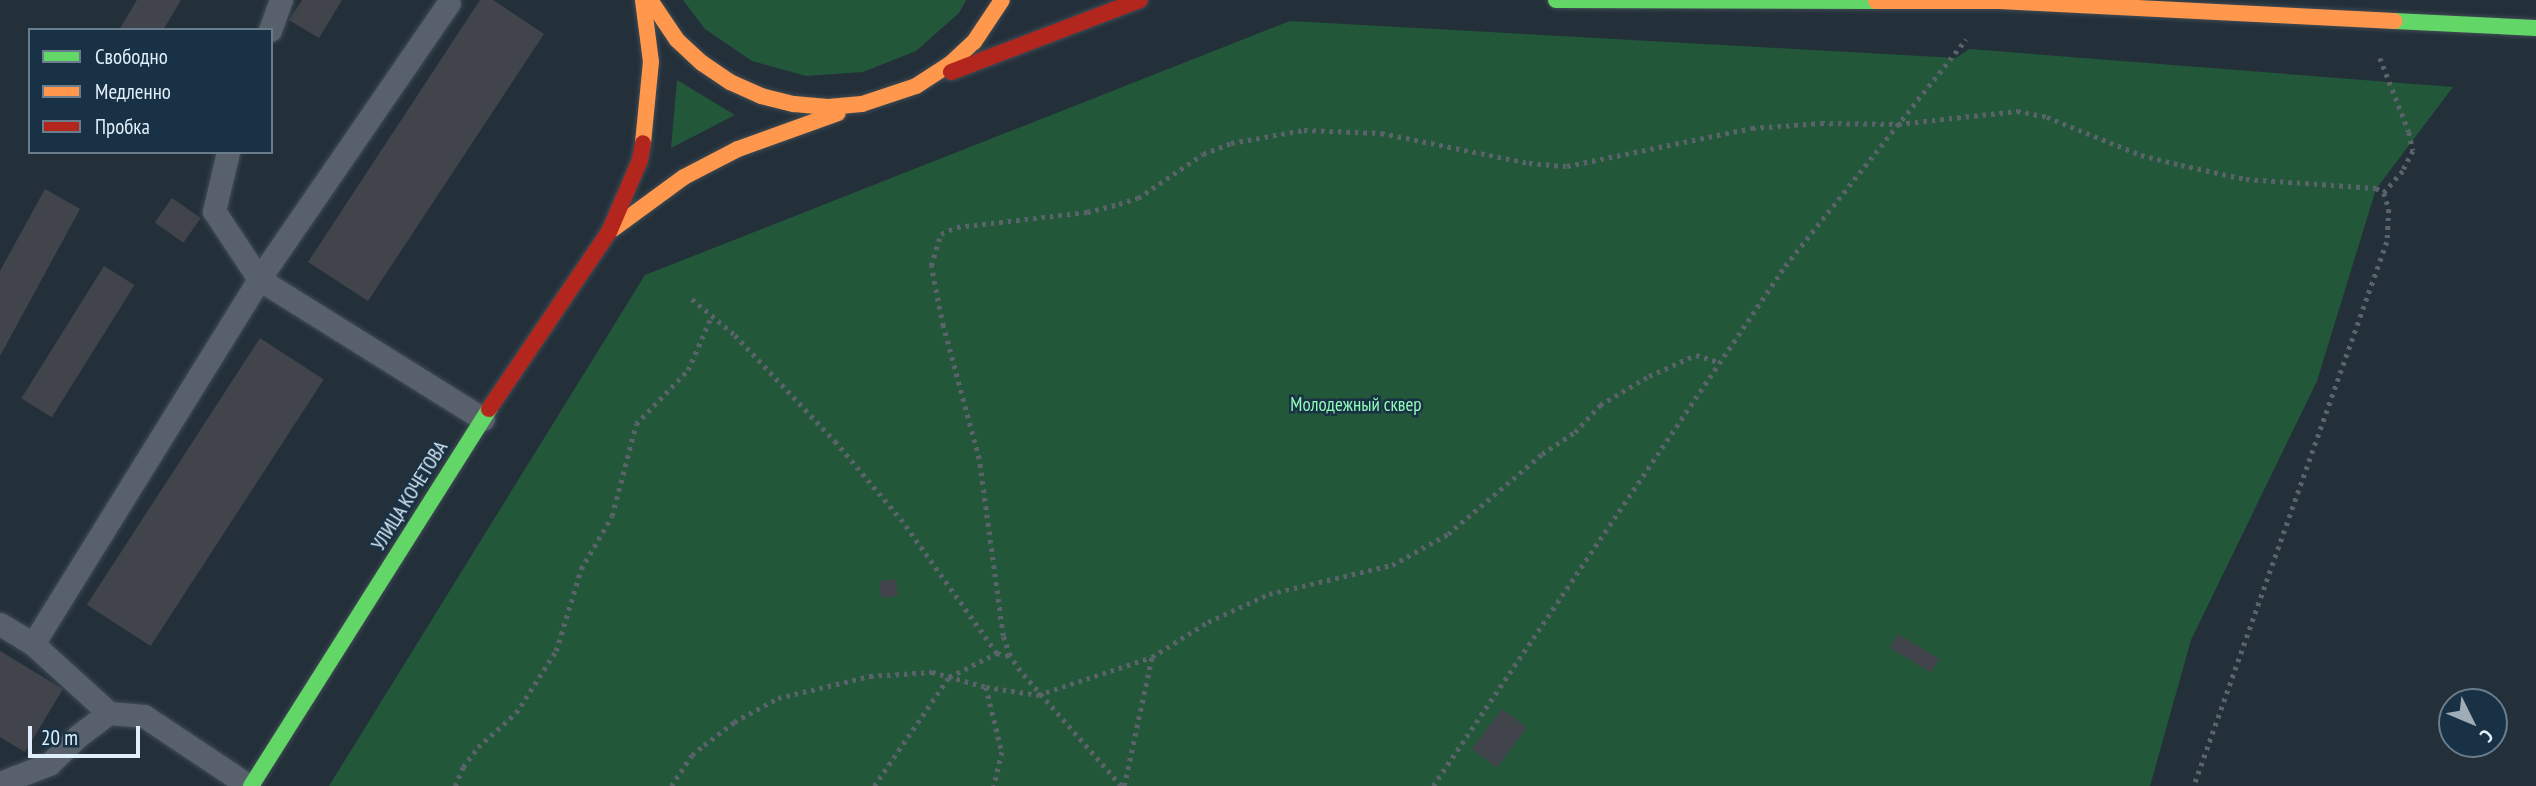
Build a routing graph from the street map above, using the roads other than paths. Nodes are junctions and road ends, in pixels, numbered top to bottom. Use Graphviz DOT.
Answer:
graph roads {
  1 [pos="281,0"];
  2 [pos="643,0"];
  3 [pos="650,0"];
  4 [pos="1002,0"];
  5 [pos="1140,0"];
  6 [pos="1556,0"];
  7 [pos="449,3"];
  8 [pos="271,28"];
  9 [pos="2536,28"];
  10 [pos="916,86"];
  11 [pos="894,95"];
  12 [pos="228,154"];
  13 [pos="609,232"];
  14 [pos="259,279"];
  15 [pos="483,419"];
  16 [pos="0,624"];
  17 [pos="33,644"];
  18 [pos="110,713"];
  19 [pos="0,783"];
  20 [pos="250,786"];
  1 -- 8 [label="lane"];
  2 -- 13 [label="main road, УЛИЦА КОЧЕТОВА"];
  3 -- 11 [label="main road"];
  4 -- 10 [label="main road"];
  5 -- 10 [label="main road"];
  6 -- 9 [label="main road"];
  7 -- 14 [label="lane"];
  10 -- 11 [label="main road"];
  11 -- 13 [label="main road, УЛИЦА КОЧЕТОВА"];
  12 -- 14 [label="lane"];
  13 -- 15 [label="main road, УЛИЦА КОЧЕТОВА"];
  14 -- 15 [label="lane"];
  14 -- 17 [label="lane"];
  15 -- 20 [label="main road, УЛИЦА КОЧЕТОВА"];
  16 -- 17 [label="lane"];
  17 -- 18 [label="lane"];
  18 -- 19 [label="lane"];
  18 -- 20 [label="lane"];
}
